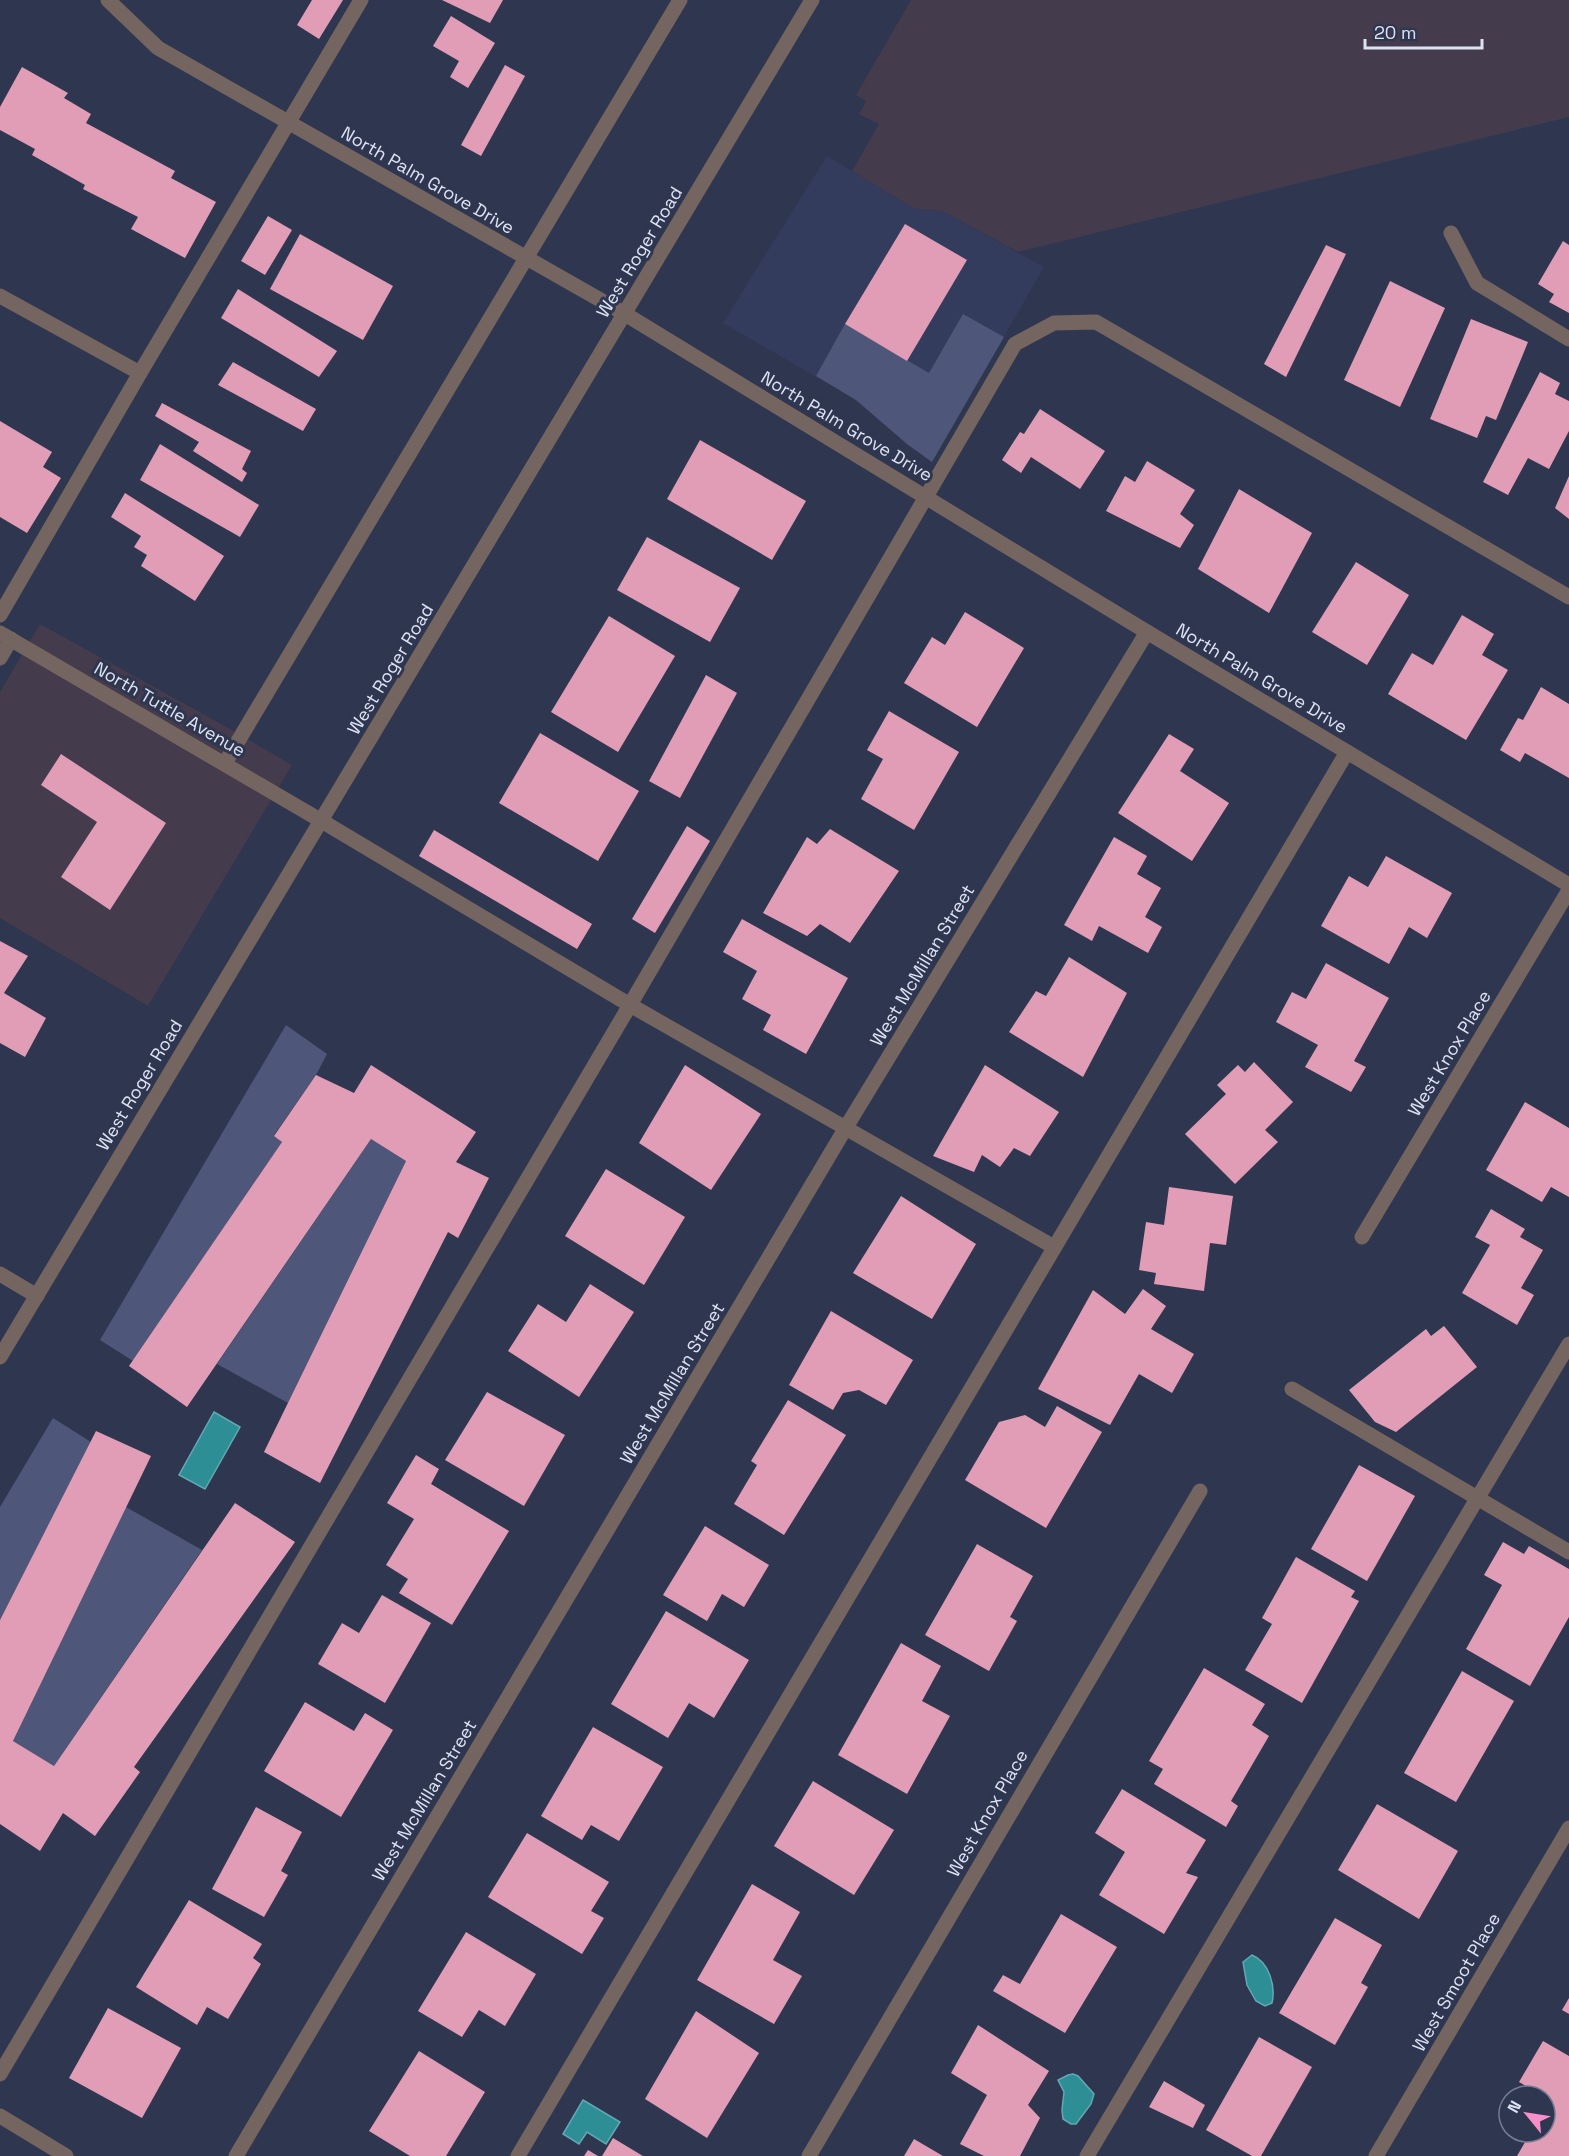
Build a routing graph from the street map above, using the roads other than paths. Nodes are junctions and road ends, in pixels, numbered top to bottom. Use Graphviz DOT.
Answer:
graph roads {
  1 [pos="108,0"];
  2 [pos="361,0"];
  3 [pos="680,0"];
  4 [pos="812,0"];
  5 [pos="288,123"];
  6 [pos="1451,233"];
  7 [pos="526,258"];
  8 [pos="0,296"];
  9 [pos="625,314"];
  10 [pos="1569,339"];
  11 [pos="140,373"];
  12 [pos="926,497"];
  13 [pos="1569,597"];
  14 [pos="0,615"];
  15 [pos="1147,632"];
  16 [pos="6,636"];
  17 [pos="0,658"];
  18 [pos="1347,752"];
  19 [pos="225,763"];
  20 [pos="320,820"];
  21 [pos="1569,885"];
  22 [pos="1569,890"];
  23 [pos="630,1005"];
  24 [pos="845,1129"];
  25 [pos="1362,1237"];
  26 [pos="1054,1247"];
  27 [pos="0,1274"];
  28 [pos="37,1296"];
  29 [pos="1569,1344"];
  30 [pos="0,1357"];
  31 [pos="1292,1389"];
  32 [pos="1200,1491"];
  33 [pos="1477,1498"];
  34 [pos="1569,1552"];
  35 [pos="1569,1828"];
  36 [pos="0,2074"];
  37 [pos="0,2116"];
  38 [pos="66,2156"];
  39 [pos="236,2156"];
  40 [pos="518,2156"];
  41 [pos="809,2156"];
  42 [pos="1087,2156"];
  43 [pos="1376,2156"];
  1 -- 5 [label="street, North Palm Grove Drive"];
  2 -- 5 [label="street"];
  3 -- 7 [label="street"];
  4 -- 9 [label="street, West Roger Road"];
  5 -- 7 [label="street, North Palm Grove Drive"];
  5 -- 11 [label="street"];
  6 -- 10 [label="street"];
  7 -- 9 [label="street, North Palm Grove Drive"];
  7 -- 19 [label="street"];
  8 -- 11 [label="street"];
  9 -- 12 [label="street, North Palm Grove Drive"];
  9 -- 20 [label="street, West Roger Road"];
  11 -- 14 [label="street"];
  12 -- 13 [label="street"];
  12 -- 15 [label="street, North Palm Grove Drive"];
  12 -- 23 [label="street"];
  15 -- 18 [label="street, North Palm Grove Drive"];
  15 -- 24 [label="street, West McMillan Street"];
  16 -- 17 [label="street"];
  16 -- 19 [label="street, North Tuttle Avenue"];
  18 -- 21 [label="street, North Palm Grove Drive"];
  18 -- 26 [label="street"];
  19 -- 20 [label="street, North Tuttle Avenue"];
  20 -- 23 [label="street, North Tuttle Avenue"];
  20 -- 28 [label="street, West Roger Road"];
  22 -- 25 [label="street, West Knox Place"];
  23 -- 24 [label="street, North Tuttle Avenue"];
  23 -- 36 [label="street"];
  24 -- 26 [label="street, North Tuttle Avenue"];
  24 -- 39 [label="street, West McMillan Street"];
  26 -- 40 [label="street"];
  27 -- 28 [label="street"];
  28 -- 30 [label="street, West Roger Road"];
  29 -- 33 [label="street"];
  31 -- 33 [label="street"];
  32 -- 41 [label="street, West Knox Place"];
  33 -- 34 [label="street"];
  33 -- 42 [label="street"];
  35 -- 43 [label="street, West Smoot Place"];
  37 -- 38 [label="street"];
}
